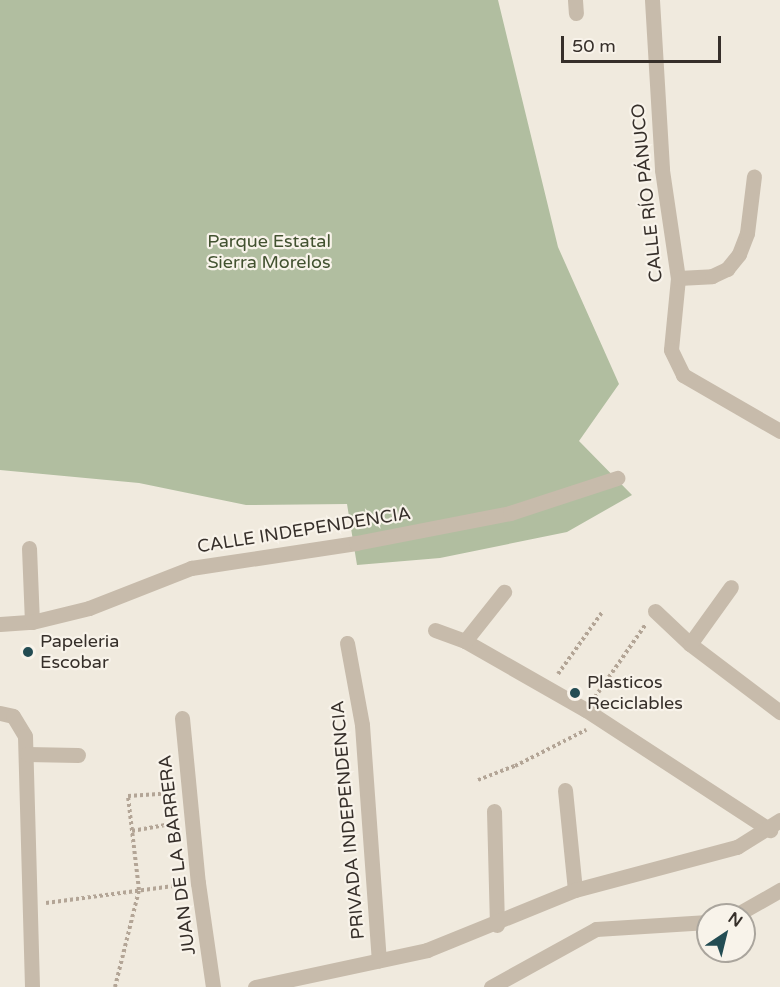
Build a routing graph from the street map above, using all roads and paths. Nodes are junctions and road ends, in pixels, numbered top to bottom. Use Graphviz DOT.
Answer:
graph roads {
  1 [pos="652,0"];
  2 [pos="754,176"];
  3 [pos="678,278"];
  4 [pos="780,431"];
  5 [pos="617,478"];
  6 [pos="29,548"];
  7 [pos="731,586"];
  8 [pos="504,592"];
  9 [pos="603,611"];
  10 [pos="654,611"];
  11 [pos="32,622"];
  12 [pos="0,624"];
  13 [pos="435,630"];
  14 [pos="465,641"];
  15 [pos="347,643"];
  16 [pos="690,644"];
  17 [pos="547,689"];
  18 [pos="586,710"];
  19 [pos="780,712"];
  20 [pos="1,713"];
  21 [pos="182,718"];
  22 [pos="602,721"];
  23 [pos="27,754"];
  24 [pos="78,755"];
  25 [pos="478,780"];
  26 [pos="565,790"];
  27 [pos="189,792"];
  28 [pos="494,811"];
  29 [pos="194,820"];
  30 [pos="775,825"];
  31 [pos="132,831"];
  32 [pos="198,883"];
  33 [pos="139,890"];
  34 [pos="574,890"];
  35 [pos="780,890"];
  36 [pos="756,903"];
  37 [pos="27,905"];
  38 [pos="696,923"];
  39 [pos="497,925"];
  40 [pos="379,960"];
  41 [pos="32,987"];
  42 [pos="116,987"];
  43 [pos="213,987"];
  44 [pos="255,987"];
  45 [pos="491,987"];
  1 -- 3 [label="street, CALLE RÍO PÁNUCO"];
  2 -- 3 [label="street"];
  3 -- 4 [label="street, CALLE RÍO PÁNUCO"];
  5 -- 11 [label="street, CALLE INDEPENDENCIA"];
  6 -- 11 [label="street"];
  7 -- 16 [label="street"];
  8 -- 14 [label="street"];
  9 -- 17 [label="path"];
  10 -- 16 [label="street"];
  10 -- 18 [label="path"];
  11 -- 12 [label="street, CALLE INDEPENDENCIA"];
  13 -- 14 [label="street"];
  14 -- 17 [label="street"];
  15 -- 40 [label="street, PRIVADA INDEPENDENCIA"];
  16 -- 19 [label="street"];
  17 -- 18 [label="street"];
  18 -- 22 [label="street"];
  20 -- 23 [label="street"];
  21 -- 27 [label="street, JUAN DE LA BARRERA"];
  22 -- 25 [label="path"];
  22 -- 30 [label="street"];
  23 -- 24 [label="street"];
  23 -- 37 [label="street"];
  26 -- 34 [label="street"];
  27 -- 29 [label="street, JUAN DE LA BARRERA"];
  27 -- 31 [label="path"];
  28 -- 39 [label="street"];
  29 -- 31 [label="path"];
  29 -- 32 [label="street, JUAN DE LA BARRERA"];
  30 -- 34 [label="street"];
  31 -- 33 [label="path"];
  32 -- 33 [label="path"];
  32 -- 43 [label="street, JUAN DE LA BARRERA"];
  33 -- 37 [label="path"];
  33 -- 42 [label="path"];
  34 -- 39 [label="street"];
  35 -- 36 [label="street"];
  37 -- 41 [label="street"];
  38 -- 45 [label="street"];
  39 -- 40 [label="street"];
  40 -- 44 [label="street"];
}
